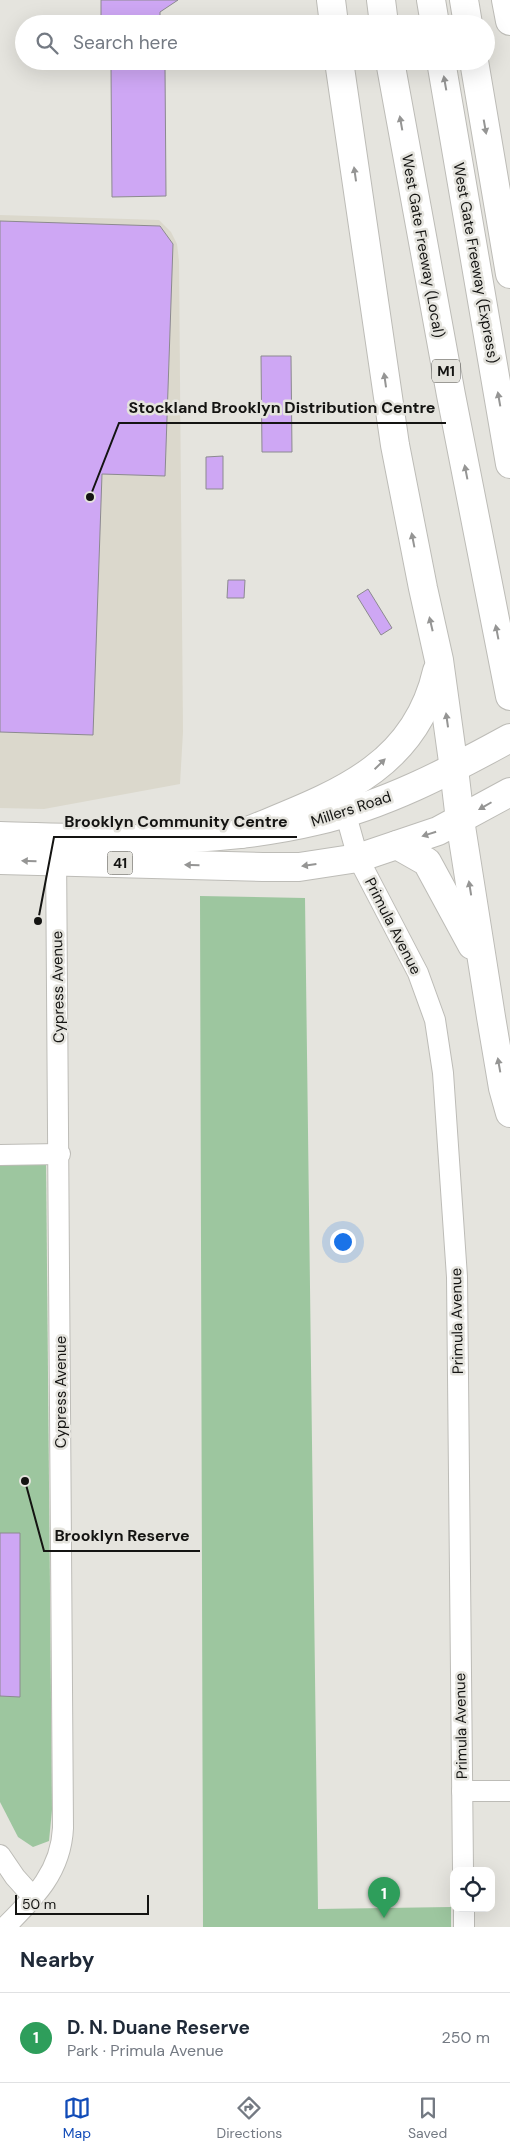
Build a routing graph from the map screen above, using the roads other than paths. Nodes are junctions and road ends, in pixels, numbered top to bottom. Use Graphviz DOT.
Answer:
graph roads {
  1 [pos="331,0"];
  2 [pos="381,0"];
  3 [pos="431,0"];
  4 [pos="464,0"];
  5 [pos="506,0"];
  6 [pos="333,15"];
  7 [pos="383,15"];
  8 [pos="434,15"];
  9 [pos="466,15"];
  10 [pos="510,21"];
  11 [pos="341,70"];
  12 [pos="392,70"];
  13 [pos="443,70"];
  14 [pos="476,70"];
  15 [pos="510,274"];
  16 [pos="510,464"];
  17 [pos="439,660"];
  18 [pos="508,688"];
  19 [pos="510,738"];
  20 [pos="454,769"];
  21 [pos="510,792"];
  22 [pos="342,803"];
  23 [pos="460,820"];
  24 [pos="0,836"];
  25 [pos="397,845"];
  26 [pos="56,849"];
  27 [pos="358,858"];
  28 [pos="0,860"];
  29 [pos="482,964"];
  30 [pos="510,1113"];
  31 [pos="60,1154"];
  32 [pos="0,1155"];
  33 [pos="462,1791"];
  34 [pos="510,1791"];
  35 [pos="0,1856"];
  36 [pos="463,1867"];
  37 [pos="33,1897"];
  38 [pos="464,1912"];
  39 [pos="4,1927"];
  40 [pos="464,1927"];
  1 -- 6 [label="main road"];
  2 -- 7 [label="main road"];
  3 -- 8 [label="main road"];
  4 -- 9 [label="main road"];
  5 -- 10 [label="main road"];
  17 -- 11 [label="main road, one-way"];
  18 -- 12 [label="main road, West Gate Freeway (Local) / M1, one-way"];
  16 -- 13 [label="main road, West Gate Freeway (Express), one-way"];
  14 -- 15 [label="main road, one-way"];
  20 -- 17 [label="main road, one-way"];
  22 -- 17 [label="main road, one-way"];
  19 -- 20 [label="main road, Millers Road"];
  20 -- 22 [label="main road, Millers Road"];
  20 -- 23 [label="main road"];
  21 -- 23 [label="main road, 41, one-way"];
  22 -- 26 [label="main road, 41"];
  22 -- 27 [label="street, Primula Avenue"];
  23 -- 25 [label="main road, 41, one-way"];
  29 -- 23 [label="main road, one-way"];
  24 -- 26 [label="main road, 41"];
  25 -- 27 [label="main road, 41"];
  25 -- 29 [label="main road"];
  27 -- 26 [label="main road, 41, one-way"];
  26 -- 28 [label="main road, 41, one-way"];
  26 -- 31 [label="street, Cypress Avenue"];
  27 -- 33 [label="street, Primula Avenue"];
  30 -- 29 [label="main road, one-way"];
  31 -- 32 [label="street"];
  31 -- 37 [label="street, Cypress Avenue"];
  33 -- 34 [label="street"];
  33 -- 36 [label="street, Primula Avenue"];
  35 -- 37 [label="street"];
  37 -- 39 [label="street, Cypress Avenue"];
  38 -- 40 [label="street"];
}
